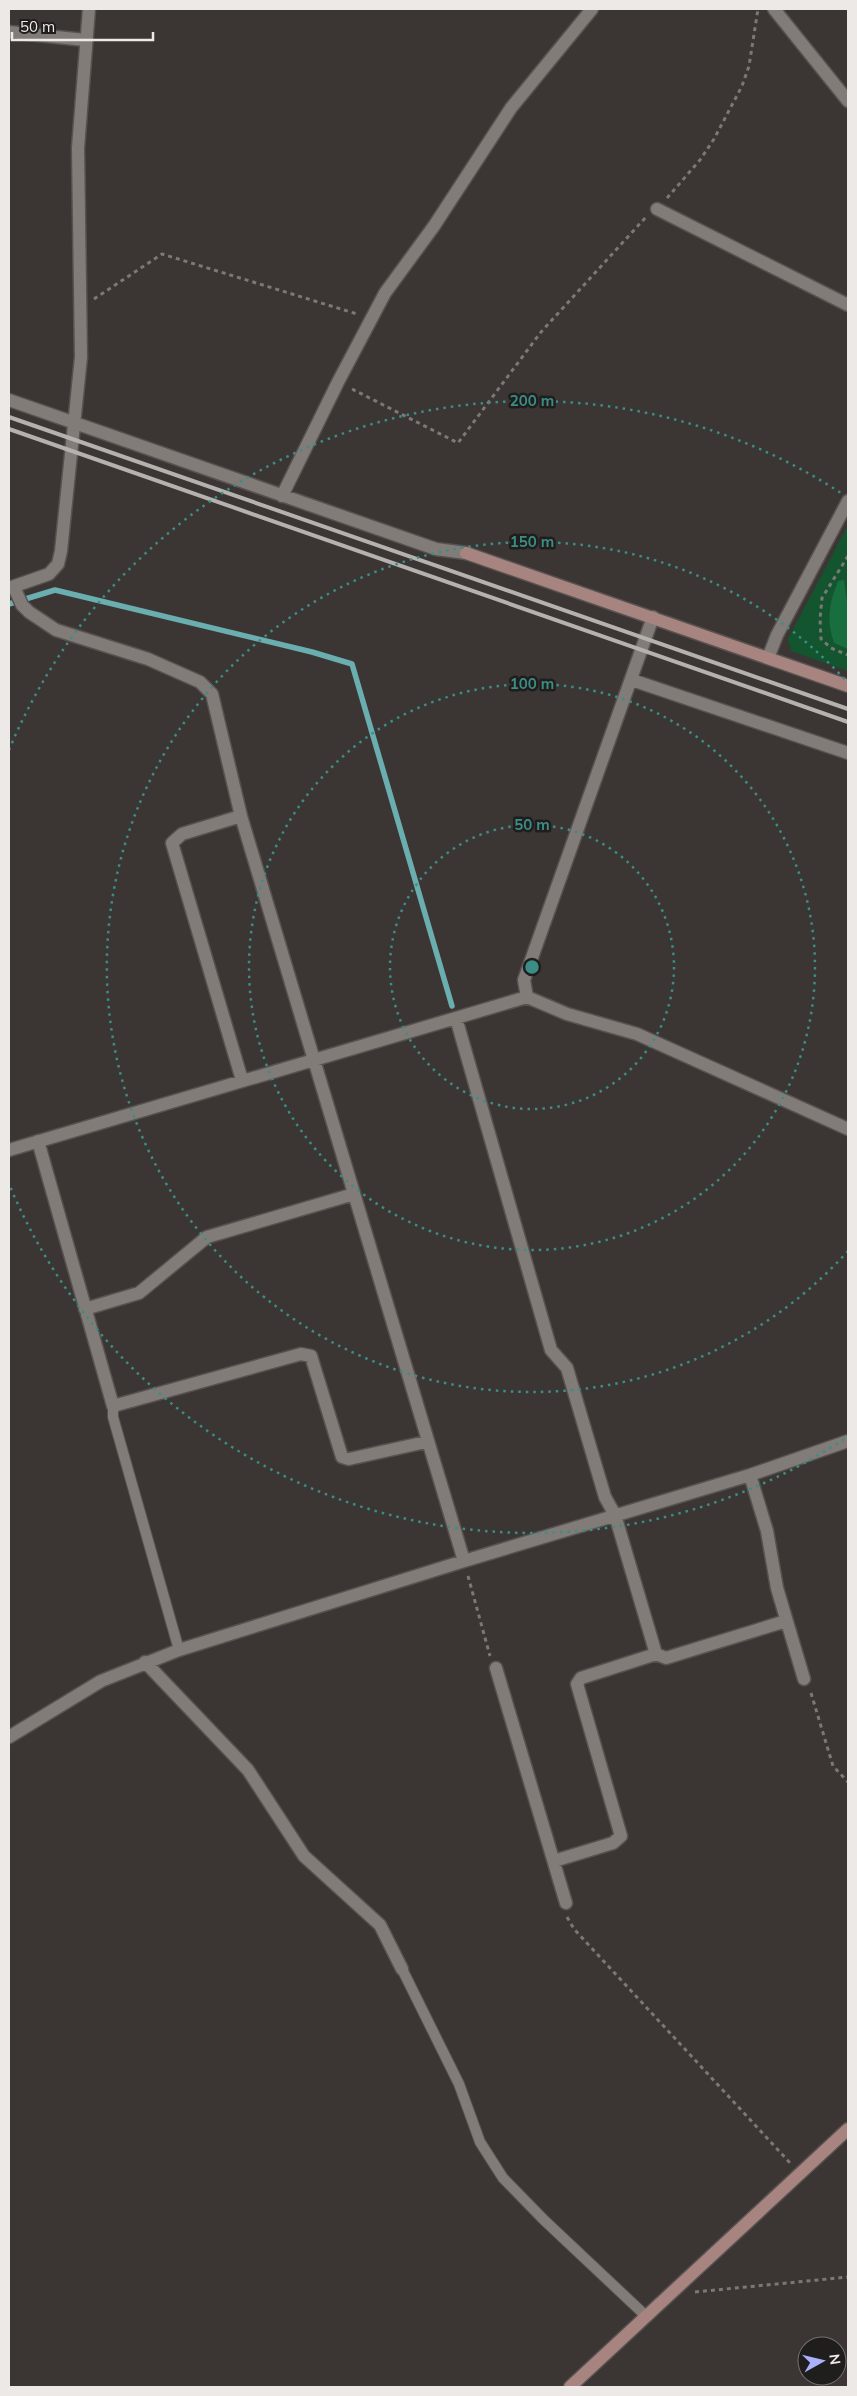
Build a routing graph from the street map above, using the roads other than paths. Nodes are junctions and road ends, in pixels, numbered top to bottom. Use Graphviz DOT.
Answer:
graph roads {
  1 [pos="89,9"];
  2 [pos="592,9"];
  3 [pos="774,9"];
  4 [pos="9,32"];
  5 [pos="85,40"];
  6 [pos="848,101"];
  7 [pos="657,209"];
  8 [pos="848,305"];
  9 [pos="9,400"];
  10 [pos="74,422"];
  11 [pos="282,496"];
  12 [pos="848,501"];
  13 [pos="11,587"];
  14 [pos="653,617"];
  15 [pos="768,658"];
  16 [pos="632,680"];
  17 [pos="848,686"];
  18 [pos="848,753"];
  19 [pos="241,816"];
  20 [pos="527,997"];
  21 [pos="456,1018"];
  22 [pos="314,1060"];
  23 [pos="242,1080"];
  24 [pos="848,1129"];
  25 [pos="38,1141"];
  26 [pos="9,1150"];
  27 [pos="354,1194"];
  28 [pos="85,1309"];
  29 [pos="113,1406"];
  30 [pos="848,1441"];
  31 [pos="426,1442"];
  32 [pos="750,1475"];
  33 [pos="616,1516"];
  34 [pos="464,1561"];
  35 [pos="786,1620"];
  36 [pos="179,1650"];
  37 [pos="656,1654"];
  38 [pos="145,1662"];
  39 [pos="496,1668"];
  40 [pos="804,1679"];
  41 [pos="9,1737"];
  42 [pos="554,1861"];
  43 [pos="566,1903"];
  44 [pos="402,1969"];
  45 [pos="848,2129"];
  46 [pos="646,2316"];
  47 [pos="570,2387"];
  1 -- 5 [label="street"];
  2 -- 11 [label="street"];
  3 -- 6 [label="street"];
  4 -- 5 [label="street"];
  5 -- 10 [label="street"];
  7 -- 8 [label="street"];
  9 -- 10 [label="street"];
  10 -- 11 [label="street"];
  10 -- 13 [label="street"];
  11 -- 14 [label="street"];
  12 -- 15 [label="street"];
  13 -- 19 [label="street"];
  14 -- 15 [label="street"];
  14 -- 16 [label="street"];
  15 -- 17 [label="street"];
  16 -- 18 [label="street"];
  16 -- 20 [label="street"];
  19 -- 22 [label="street"];
  19 -- 23 [label="street"];
  20 -- 21 [label="street"];
  20 -- 24 [label="street"];
  21 -- 22 [label="street"];
  21 -- 33 [label="street"];
  22 -- 23 [label="street"];
  22 -- 27 [label="street"];
  23 -- 25 [label="street"];
  25 -- 26 [label="street"];
  25 -- 28 [label="street"];
  27 -- 28 [label="street"];
  27 -- 31 [label="street"];
  28 -- 29 [label="street"];
  29 -- 31 [label="street"];
  29 -- 36 [label="lane"];
  30 -- 32 [label="street"];
  31 -- 34 [label="street"];
  32 -- 33 [label="street"];
  32 -- 35 [label="street"];
  33 -- 34 [label="street"];
  33 -- 37 [label="street"];
  34 -- 36 [label="street"];
  35 -- 37 [label="street"];
  35 -- 40 [label="street"];
  36 -- 38 [label="street"];
  37 -- 42 [label="street"];
  38 -- 41 [label="street"];
  38 -- 44 [label="street"];
  39 -- 42 [label="street"];
  42 -- 43 [label="street"];
  44 -- 46 [label="lane"];
  45 -- 46 [label="street"];
  46 -- 47 [label="street"];
}
